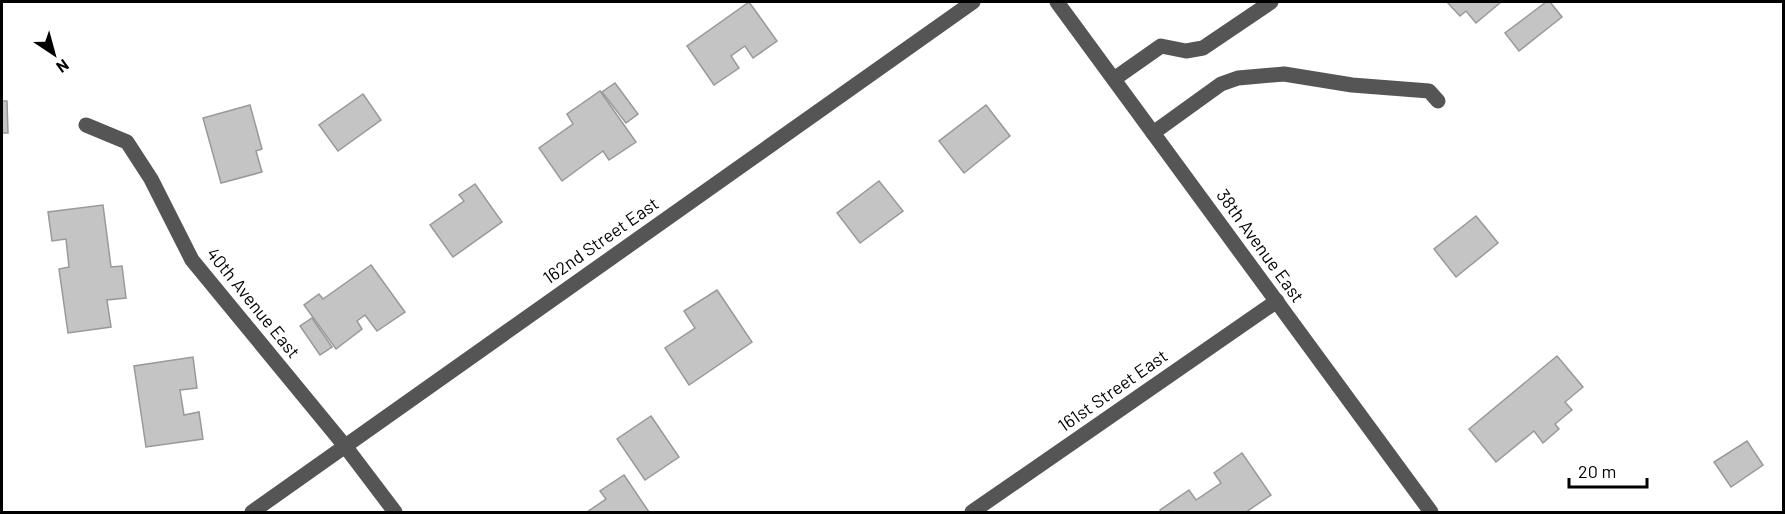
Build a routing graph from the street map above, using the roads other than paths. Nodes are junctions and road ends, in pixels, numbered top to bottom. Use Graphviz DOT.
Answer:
graph roads {
  1 [pos="973,2"];
  2 [pos="1057,2"];
  3 [pos="1271,2"];
  4 [pos="1114,79"];
  5 [pos="1438,101"];
  6 [pos="86,125"];
  7 [pos="1153,133"];
  8 [pos="1276,302"];
  9 [pos="345,446"];
  10 [pos="252,513"];
  11 [pos="394,513"];
  12 [pos="972,513"];
  13 [pos="1431,513"];
  1 -- 9 [label="street, 162nd Street East"];
  2 -- 4 [label="street, 38th Avenue East"];
  3 -- 4 [label="street"];
  4 -- 7 [label="street, 38th Avenue East"];
  5 -- 7 [label="street"];
  6 -- 9 [label="street, 40th Avenue East"];
  7 -- 8 [label="street, 38th Avenue East"];
  8 -- 12 [label="street, 161st Street East"];
  8 -- 13 [label="street, 38th Avenue East"];
  9 -- 10 [label="street, 162nd Street East"];
  9 -- 11 [label="street, 40th Avenue East"];
}
